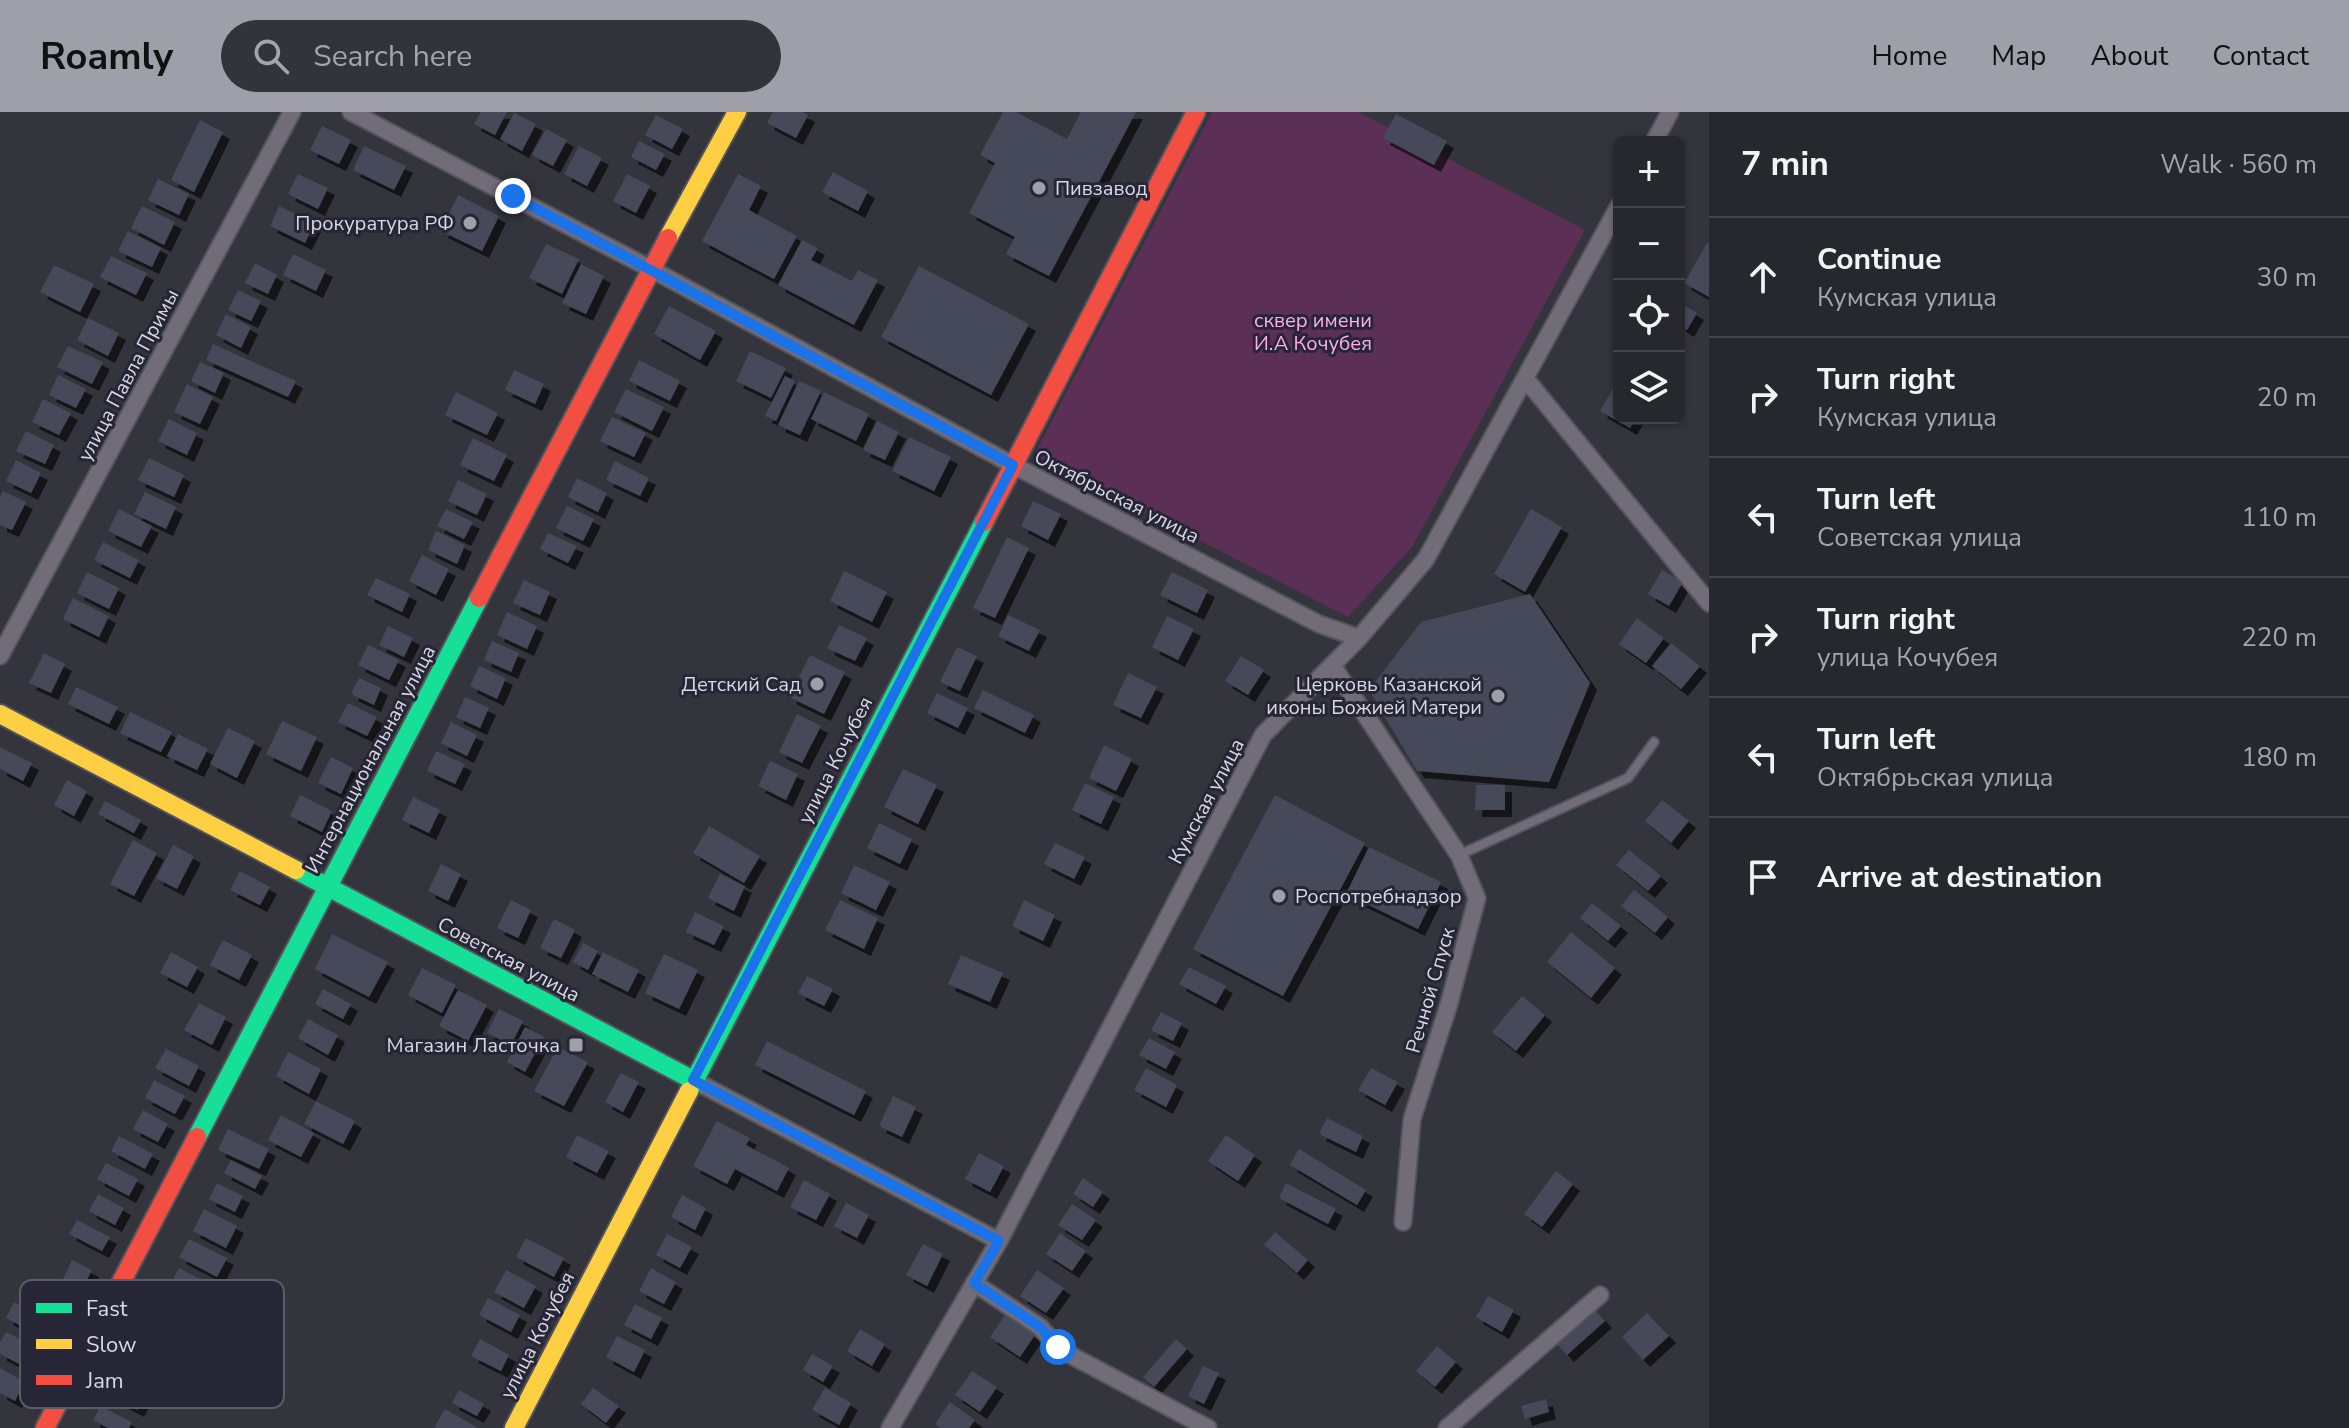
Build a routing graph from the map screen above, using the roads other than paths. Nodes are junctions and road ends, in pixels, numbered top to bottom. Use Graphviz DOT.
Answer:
graph roads {
  1 [pos="292,112"];
  2 [pos="351,112"];
  3 [pos="737,112"];
  4 [pos="1196,112"];
  5 [pos="1670,112"];
  6 [pos="1657,136"];
  7 [pos="1618,208"];
  8 [pos="651,269"];
  9 [pos="1525,378"];
  10 [pos="1013,465"];
  11 [pos="1709,603"];
  12 [pos="1359,638"];
  13 [pos="0,656"];
  14 [pos="1332,665"];
  15 [pos="0,714"];
  16 [pos="1654,742"];
  17 [pos="1459,855"];
  18 [pos="328,889"];
  19 [pos="693,1080"];
  20 [pos="1403,1222"];
  21 [pos="999,1241"];
  22 [pos="123,1280"];
  23 [pos="974,1283"];
  24 [pos="1600,1295"];
  25 [pos="537,1384"];
  26 [pos="56,1408"];
  27 [pos="45,1428"];
  28 [pos="514,1428"];
  29 [pos="527,1428"];
  30 [pos="890,1428"];
  31 [pos="1208,1428"];
  32 [pos="1447,1428"];
  1 -- 13 [label="street, улица Павла Примы"];
  2 -- 8 [label="street, Октябрьская улица"];
  3 -- 8 [label="street, Интернациональная улица"];
  4 -- 10 [label="street, улица Кочубея"];
  5 -- 6 [label="street"];
  7 -- 9 [label="street, Кумская улица"];
  8 -- 10 [label="street, Октябрьская улица"];
  8 -- 18 [label="street, Интернациональная улица"];
  9 -- 11 [label="street"];
  9 -- 12 [label="street, Кумская улица"];
  10 -- 12 [label="street, Октябрьская улица"];
  10 -- 19 [label="street, улица Кочубея"];
  12 -- 14 [label="street, Кумская улица"];
  14 -- 17 [label="street, Речной Спуск"];
  14 -- 21 [label="street, Кумская улица"];
  15 -- 18 [label="street, Советская улица"];
  16 -- 17 [label="lane"];
  17 -- 20 [label="street, Речной Спуск"];
  18 -- 19 [label="street, Советская улица"];
  18 -- 22 [label="street, Интернациональная улица"];
  19 -- 21 [label="street, Советская улица"];
  19 -- 25 [label="street, улица Кочубея"];
  21 -- 23 [label="street, Кумская улица"];
  23 -- 30 [label="street, Кумская улица"];
  23 -- 31 [label="street"];
  24 -- 32 [label="street"];
  25 -- 28 [label="street, улица Кочубея"];
  25 -- 29 [label="street"];
  26 -- 27 [label="street, Интернациональная улица"];
}
